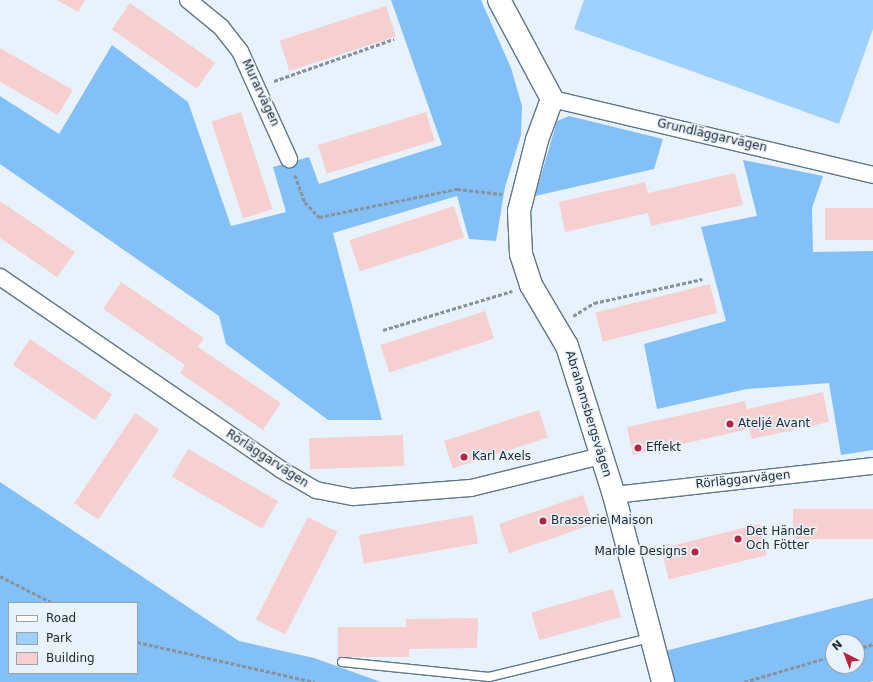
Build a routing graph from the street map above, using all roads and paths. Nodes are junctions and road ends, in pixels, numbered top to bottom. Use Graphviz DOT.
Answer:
graph roads {
  1 [pos="188,0"];
  2 [pos="499,0"];
  3 [pos="394,39"];
  4 [pos="258,87"];
  5 [pos="552,98"];
  6 [pos="289,159"];
  7 [pos="873,175"];
  8 [pos="522,198"];
  9 [pos="0,276"];
  10 [pos="702,279"];
  11 [pos="531,285"];
  12 [pos="557,328"];
  13 [pos="383,330"];
  14 [pos="601,456"];
  15 [pos="873,466"];
  16 [pos="614,494"];
  17 [pos="0,576"];
  18 [pos="51,602"];
  19 [pos="653,637"];
  20 [pos="138,642"];
  21 [pos="825,658"];
  22 [pos="342,662"];
  23 [pos="315,682"];
  24 [pos="663,682"];
  25 [pos="744,682"];
  1 -- 4 [label="street, Murarvägen"];
  2 -- 5 [label="street"];
  3 -- 4 [label="path"];
  4 -- 6 [label="street, Murarvägen"];
  5 -- 7 [label="street, Grundläggarvägen"];
  5 -- 8 [label="street, Abrahamsbergsvägen"];
  6 -- 8 [label="path"];
  8 -- 11 [label="street, Abrahamsbergsvägen"];
  9 -- 14 [label="street, Rörläggarvägen"];
  10 -- 12 [label="path"];
  11 -- 12 [label="street, Abrahamsbergsvägen"];
  11 -- 13 [label="path"];
  12 -- 14 [label="street, Abrahamsbergsvägen"];
  14 -- 16 [label="street, Abrahamsbergsvägen"];
  15 -- 16 [label="street, Rörläggarvägen"];
  16 -- 19 [label="street, Abrahamsbergsvägen"];
  17 -- 18 [label="path"];
  19 -- 22 [label="lane"];
  19 -- 24 [label="street, Abrahamsbergsvägen"];
  20 -- 23 [label="path"];
  21 -- 25 [label="path"];
}
